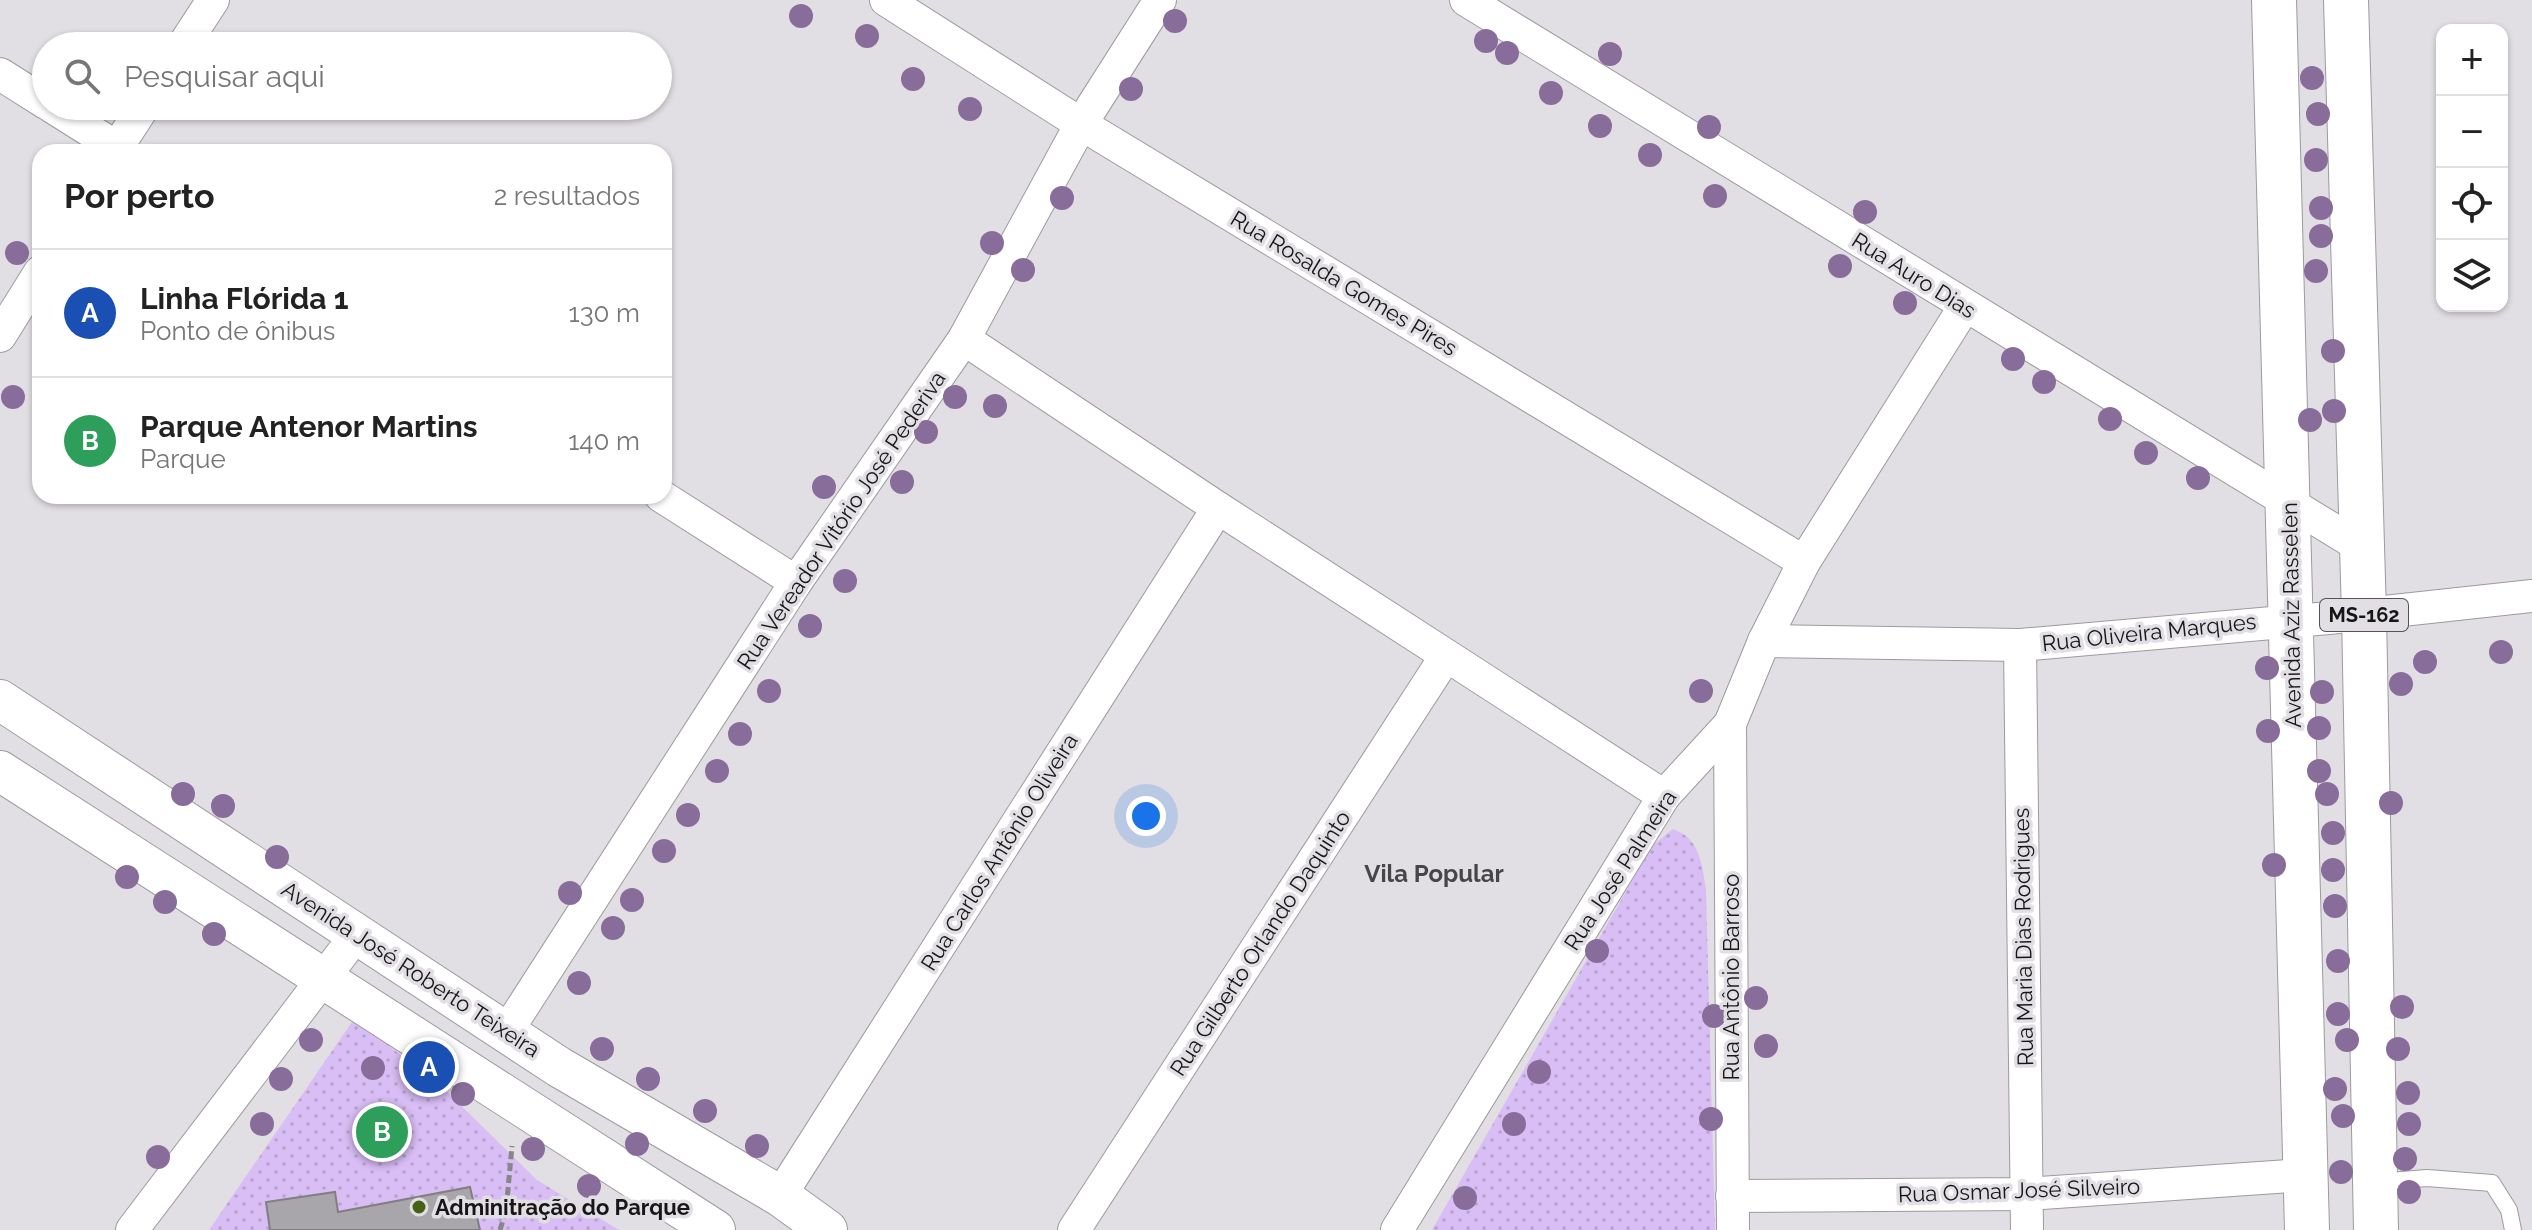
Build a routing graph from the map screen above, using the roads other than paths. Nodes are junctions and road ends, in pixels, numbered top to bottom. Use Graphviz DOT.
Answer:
graph roads {
  1 [pos="213,0"];
  2 [pos="886,0"];
  3 [pos="1160,0"];
  4 [pos="1466,0"];
  5 [pos="2274,0"];
  6 [pos="2346,0"];
  7 [pos="192,32"];
  8 [pos="0,74"];
  9 [pos="32,94"];
  10 [pos="72,120"];
  11 [pos="136,120"];
  12 [pos="1081,124"];
  13 [pos="109,144"];
  14 [pos="122,144"];
  15 [pos="32,285"];
  16 [pos="1965,306"];
  17 [pos="0,336"];
  18 [pos="964,339"];
  19 [pos="672,503"];
  20 [pos="2289,505"];
  21 [pos="1218,508"];
  22 [pos="2363,548"];
  23 [pos="1804,562"];
  24 [pos="796,582"];
  25 [pos="2532,596"];
  26 [pos="2328,617"];
  27 [pos="1764,641"];
  28 [pos="2020,645"];
  29 [pos="1446,656"];
  30 [pos="0,700"];
  31 [pos="1730,724"];
  32 [pos="0,771"];
  33 [pos="1664,796"];
  34 [pos="357,934"];
  35 [pos="323,977"];
  36 [pos="507,1031"];
  37 [pos="477,1076"];
  38 [pos="2305,1175"];
  39 [pos="2375,1182"];
  40 [pos="2026,1194"];
  41 [pos="780,1196"];
  42 [pos="1732,1196"];
  43 [pos="132,1230"];
  44 [pos="715,1230"];
  45 [pos="827,1230"];
  46 [pos="1074,1230"];
  47 [pos="1397,1230"];
  48 [pos="1733,1230"];
  49 [pos="2027,1230"];
  50 [pos="2307,1230"];
  51 [pos="2376,1230"];
  52 [pos="2513,1230"];
  1 -- 7 [label="street"];
  2 -- 12 [label="street, Rua Rosalda Gomes Pires"];
  3 -- 12 [label="street, Rua Vereador Vitório José Pederiva"];
  4 -- 16 [label="street, Rua Auro Dias"];
  5 -- 20 [label="main road, Avenida Aziz Rasselen / MS-162"];
  6 -- 22 [label="main road, Avenida Aziz Rasselen / MS-162"];
  8 -- 9 [label="street"];
  10 -- 13 [label="street"];
  11 -- 14 [label="street"];
  12 -- 18 [label="street, Rua Vereador Vitório José Pederiva"];
  12 -- 23 [label="street, Rua Rosalda Gomes Pires"];
  15 -- 17 [label="street"];
  16 -- 20 [label="street, Rua Auro Dias"];
  16 -- 23 [label="street, Rua José Palmeira"];
  18 -- 21 [label="street"];
  18 -- 24 [label="street, Rua Vereador Vitório José Pederiva"];
  19 -- 24 [label="street"];
  20 -- 22 [label="street, Rua Auro Dias"];
  20 -- 26 [label="main road, Avenida Aziz Rasselen / MS-162"];
  21 -- 29 [label="street"];
  21 -- 41 [label="street, Rua Carlos Antônio Oliveira"];
  22 -- 26 [label="main road, Avenida Aziz Rasselen / MS-162"];
  23 -- 27 [label="street, Rua José Palmeira"];
  24 -- 36 [label="street, Rua Vereador Vitório José Pederiva"];
  25 -- 26 [label="street, Rua Oliveira Marques"];
  26 -- 28 [label="street, Rua Oliveira Marques"];
  26 -- 38 [label="main road, Avenida Aziz Rasselen / MS-162"];
  26 -- 39 [label="main road, Avenida Aziz Rasselen / MS-162"];
  27 -- 28 [label="street, Rua Oliveira Marques"];
  27 -- 31 [label="street, Rua José Palmeira"];
  28 -- 40 [label="street, Rua Maria Dias Rodrigues"];
  29 -- 33 [label="street"];
  29 -- 46 [label="street, Rua Gilberto Orlando Daquinto"];
  30 -- 34 [label="street, Avenida José Roberto Teixeira"];
  31 -- 33 [label="street, Rua José Palmeira"];
  31 -- 42 [label="street, Rua Antônio Barroso"];
  32 -- 35 [label="street"];
  33 -- 47 [label="street, Rua José Palmeira"];
  34 -- 35 [label="street"];
  34 -- 36 [label="street, Avenida José Roberto Teixeira"];
  35 -- 37 [label="street"];
  35 -- 43 [label="street"];
  36 -- 37 [label="street"];
  36 -- 41 [label="street, Avenida José Roberto Teixeira"];
  37 -- 44 [label="street"];
  38 -- 40 [label="street, Rua Osmar José Silveiro"];
  38 -- 50 [label="main road, Avenida Aziz Rasselen / MS-162"];
  39 -- 51 [label="main road, Avenida Aziz Rasselen / MS-162"];
  39 -- 52 [label="lane"];
  40 -- 42 [label="street, Rua Osmar José Silveiro"];
  40 -- 49 [label="street, Rua Maria Dias Rodrigues"];
  41 -- 45 [label="street, Avenida José Roberto Teixeira"];
  42 -- 48 [label="street, Rua Antônio Barroso"];
}
